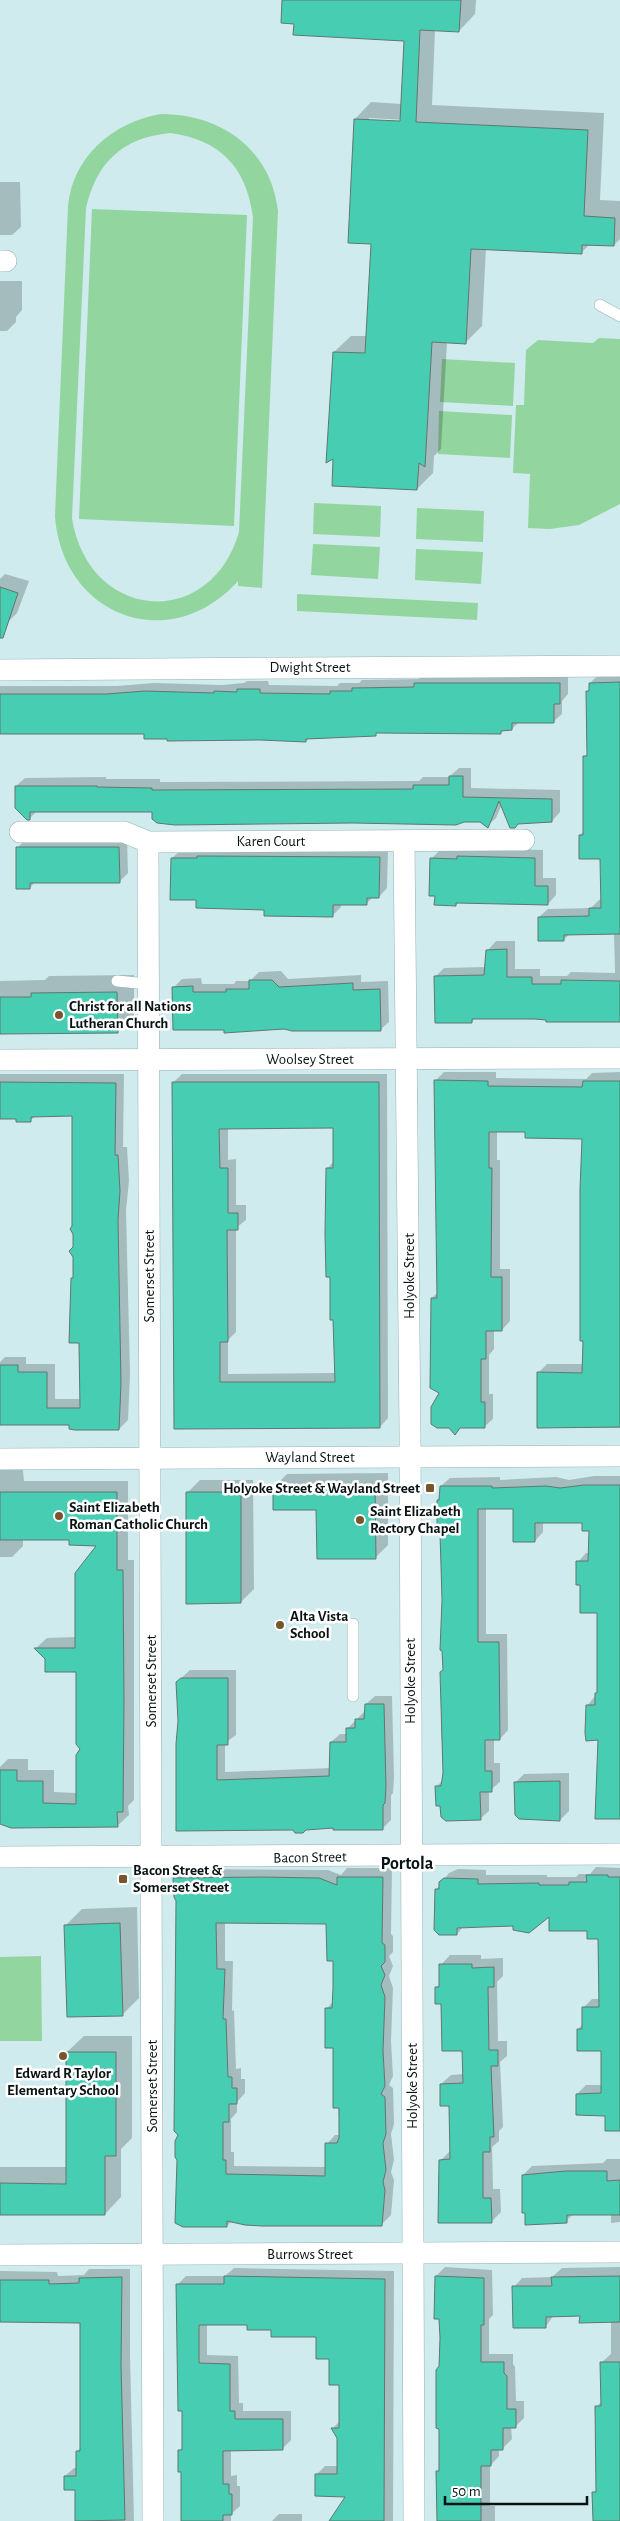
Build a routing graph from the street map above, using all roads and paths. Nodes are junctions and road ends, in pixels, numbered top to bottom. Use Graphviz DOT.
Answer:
graph roads {
  1 [pos="600,305"];
  2 [pos="620,316"];
  3 [pos="620,666"];
  4 [pos="0,670"];
  5 [pos="20,832"];
  6 [pos="524,840"];
  7 [pos="404,841"];
  8 [pos="148,842"];
  9 [pos="117,981"];
  10 [pos="148,984"];
  11 [pos="620,1058"];
  12 [pos="149,1059"];
  13 [pos="408,1059"];
  14 [pos="0,1060"];
  15 [pos="620,1456"];
  16 [pos="410,1457"];
  17 [pos="150,1458"];
  18 [pos="0,1459"];
  19 [pos="353,1624"];
  20 [pos="354,1696"];
  21 [pos="620,1854"];
  22 [pos="410,1856"];
  23 [pos="0,1857"];
  24 [pos="152,1858"];
  25 [pos="620,2252"];
  26 [pos="412,2253"];
  27 [pos="0,2255"];
  28 [pos="153,2255"];
  29 [pos="154,2521"];
  30 [pos="414,2521"];
  1 -- 2 [label="lane"];
  3 -- 4 [label="street, Dwight Street"];
  5 -- 8 [label="street, Karen Court"];
  6 -- 7 [label="street, Karen Court"];
  7 -- 8 [label="street, Karen Court"];
  7 -- 13 [label="street, Holyoke Street"];
  8 -- 10 [label="street, Somerset Street"];
  9 -- 10 [label="lane"];
  10 -- 12 [label="street, Somerset Street"];
  11 -- 13 [label="street, Woolsey Street"];
  12 -- 13 [label="street, Woolsey Street"];
  12 -- 14 [label="street, Woolsey Street"];
  12 -- 17 [label="street, Somerset Street"];
  13 -- 16 [label="street, Holyoke Street"];
  15 -- 16 [label="street, Wayland Street"];
  16 -- 17 [label="street, Wayland Street"];
  16 -- 22 [label="street, Holyoke Street"];
  17 -- 18 [label="street, Wayland Street"];
  17 -- 24 [label="street, Somerset Street"];
  19 -- 20 [label="lane"];
  21 -- 22 [label="street, Bacon Street"];
  22 -- 24 [label="street, Bacon Street"];
  22 -- 26 [label="street, Holyoke Street"];
  23 -- 24 [label="street, Bacon Street"];
  24 -- 28 [label="street, Somerset Street"];
  25 -- 26 [label="street, Burrows Street"];
  26 -- 28 [label="street, Burrows Street"];
  26 -- 30 [label="street, Holyoke Street"];
  27 -- 28 [label="street, Burrows Street"];
  28 -- 29 [label="street, Somerset Street"];
}
